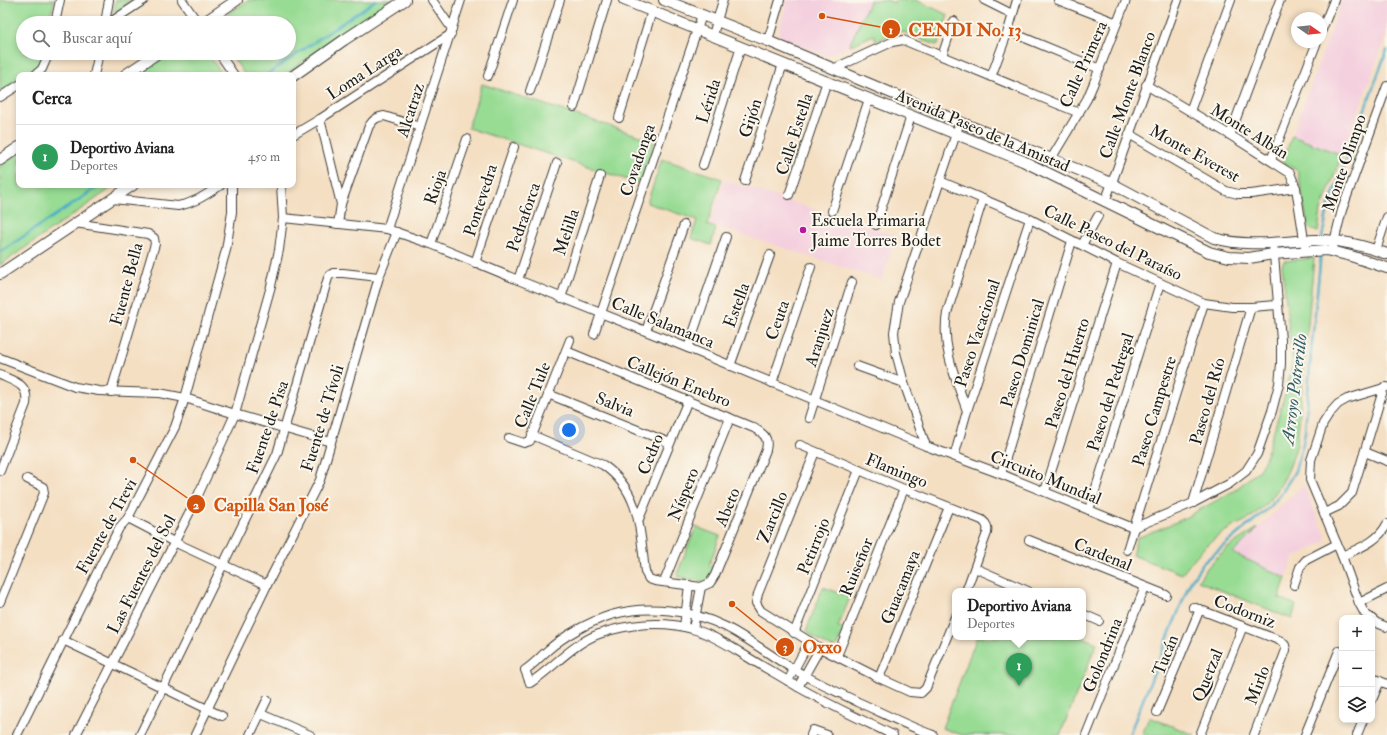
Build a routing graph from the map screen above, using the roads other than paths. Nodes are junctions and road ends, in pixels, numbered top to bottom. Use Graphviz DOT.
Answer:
graph roads {
  1 [pos="60,0"];
  2 [pos="109,0"];
  3 [pos="144,0"];
  4 [pos="182,0"];
  5 [pos="237,0"];
  6 [pos="405,0"];
  7 [pos="432,0"];
  8 [pos="461,0"];
  9 [pos="513,0"];
  10 [pos="560,0"];
  11 [pos="608,0"];
  12 [pos="624,0"];
  13 [pos="664,0"];
  14 [pos="722,0"];
  15 [pos="780,0"];
  16 [pos="984,0"];
  17 [pos="1016,0"];
  18 [pos="1058,0"];
  19 [pos="1126,0"];
  20 [pos="1178,0"];
  21 [pos="1231,0"];
  22 [pos="1280,0"];
  23 [pos="1334,0"];
  24 [pos="652,11"];
  25 [pos="1012,14"];
  26 [pos="702,15"];
  27 [pos="57,16"];
  28 [pos="106,16"];
  29 [pos="120,16"];
  30 [pos="193,16"];
  31 [pos="213,16"];
  32 [pos="1327,17"];
  33 [pos="954,21"];
  34 [pos="717,22"];
  35 [pos="1117,23"];
  36 [pos="697,29"];
  37 [pos="451,31"];
  38 [pos="1008,31"];
  39 [pos="713,35"];
  40 [pos="768,41"];
  41 [pos="741,47"];
  42 [pos="1315,48"];
  43 [pos="942,56"];
  44 [pos="46,60"];
  45 [pos="97,60"];
  46 [pos="148,60"];
  47 [pos="224,60"];
  48 [pos="783,64"];
  49 [pos="833,69"];
  50 [pos="1100,69"];
  51 [pos="39,72"];
  52 [pos="95,72"];
  53 [pos="130,72"];
  54 [pos="232,72"];
  55 [pos="296,74"];
  56 [pos="488,76"];
  57 [pos="991,76"];
  58 [pos="827,81"];
  59 [pos="1146,85"];
  60 [pos="1387,86"];
  61 [pos="16,87"];
  62 [pos="530,91"];
  63 [pos="0,97"];
  64 [pos="869,99"];
  65 [pos="574,107"];
  66 [pos="1190,111"];
  67 [pos="1079,113"];
  68 [pos="911,116"];
  69 [pos="619,118"];
  70 [pos="320,119"];
  71 [pos="960,122"];
  72 [pos="420,127"];
  73 [pos="296,133"];
  74 [pos="956,134"];
  75 [pos="1129,134"];
  76 [pos="1230,135"];
  77 [pos="467,139"];
  78 [pos="514,147"];
  79 [pos="16,149"];
  80 [pos="1051,159"];
  81 [pos="0,160"];
  82 [pos="1271,160"];
  83 [pos="557,163"];
  84 [pos="703,165"];
  85 [pos="600,176"];
  86 [pos="745,181"];
  87 [pos="940,181"];
  88 [pos="1112,183"];
  89 [pos="130,188"];
  90 [pos="216,188"];
  91 [pos="232,188"];
  92 [pos="281,188"];
  93 [pos="1296,188"];
  94 [pos="789,195"];
  95 [pos="113,199"];
  96 [pos="983,199"];
  97 [pos="1106,202"];
  98 [pos="341,204"];
  99 [pos="832,211"];
  100 [pos="1098,216"];
  101 [pos="1387,217"];
  102 [pos="283,218"];
  103 [pos="1030,219"];
  104 [pos="75,224"];
  105 [pos="338,224"];
  106 [pos="684,225"];
  107 [pos="876,225"];
  108 [pos="387,229"];
  109 [pos="397,232"];
  110 [pos="726,237"];
  111 [pos="1072,241"];
  112 [pos="1273,243"];
  113 [pos="431,244"];
  114 [pos="1082,245"];
  115 [pos="1310,246"];
  116 [pos="1330,246"];
  117 [pos="1376,250"];
  118 [pos="1273,254"];
  119 [pos="1387,254"];
  120 [pos="770,255"];
  121 [pos="475,263"];
  122 [pos="1117,263"];
  123 [pos="811,267"];
  124 [pos="1387,268"];
  125 [pos="0,274"];
  126 [pos="379,277"];
  127 [pos="518,280"];
  128 [pos="852,282"];
  129 [pos="1160,283"];
  130 [pos="561,298"];
  131 [pos="1204,303"];
  132 [pos="1277,305"];
  133 [pos="1251,307"];
  134 [pos="601,314"];
  135 [pos="646,331"];
  136 [pos="594,334"];
  137 [pos="570,340"];
  138 [pos="688,348"];
  139 [pos="566,351"];
  140 [pos="0,358"];
  141 [pos="730,366"];
  142 [pos="857,366"];
  143 [pos="0,375"];
  144 [pos="772,383"];
  145 [pos="904,383"];
  146 [pos="1386,387"];
  147 [pos="111,392"];
  148 [pos="548,394"];
  149 [pos="185,398"];
  150 [pos="688,400"];
  151 [pos="815,400"];
  152 [pos="967,411"];
  153 [pos="235,414"];
  154 [pos="730,418"];
  155 [pos="809,418"];
  156 [pos="285,429"];
  157 [pos="532,435"];
  158 [pos="509,438"];
  159 [pos="331,442"];
  160 [pos="670,443"];
  161 [pos="800,445"];
  162 [pos="926,446"];
  163 [pos="766,450"];
  164 [pos="815,452"];
  165 [pos="1365,452"];
  166 [pos="954,457"];
  167 [pos="1387,461"];
  168 [pos="859,470"];
  169 [pos="0,471"];
  170 [pos="1001,474"];
  171 [pos="27,479"];
  172 [pos="904,489"];
  173 [pos="1045,491"];
  174 [pos="1193,503"];
  175 [pos="949,507"];
  176 [pos="1089,510"];
  177 [pos="1324,513"];
  178 [pos="128,518"];
  179 [pos="639,519"];
  180 [pos="1387,524"];
  181 [pos="1133,528"];
  182 [pos="1029,540"];
  183 [pos="174,542"];
  184 [pos="1337,544"];
  185 [pos="1127,550"];
  186 [pos="1342,556"];
  187 [pos="223,565"];
  188 [pos="975,568"];
  189 [pos="664,582"];
  190 [pos="267,585"];
  191 [pos="689,585"];
  192 [pos="1294,585"];
  193 [pos="701,587"];
  194 [pos="1145,587"];
  195 [pos="967,588"];
  196 [pos="1021,588"];
  197 [pos="1387,589"];
  198 [pos="1166,595"];
  199 [pos="0,602"];
  200 [pos="1359,603"];
  201 [pos="1196,608"];
  202 [pos="686,614"];
  203 [pos="1086,615"];
  204 [pos="1366,615"];
  205 [pos="696,616"];
  206 [pos="1099,621"];
  207 [pos="1375,621"];
  208 [pos="952,624"];
  209 [pos="1243,626"];
  210 [pos="684,627"];
  211 [pos="1387,627"];
  212 [pos="693,629"];
  213 [pos="794,633"];
  214 [pos="63,640"];
  215 [pos="809,642"];
  216 [pos="1285,645"];
  217 [pos="820,648"];
  218 [pos="1339,651"];
  219 [pos="837,656"];
  220 [pos="112,664"];
  221 [pos="1338,664"];
  222 [pos="794,669"];
  223 [pos="804,675"];
  224 [pos="879,678"];
  225 [pos="788,681"];
  226 [pos="1380,681"];
  227 [pos="798,686"];
  228 [pos="162,688"];
  229 [pos="1375,693"];
  230 [pos="267,700"];
  231 [pos="208,710"];
  232 [pos="1158,712"];
  233 [pos="261,714"];
  234 [pos="222,716"];
  235 [pos="896,720"];
  236 [pos="1362,723"];
  237 [pos="882,733"];
  238 [pos="306,734"];
  239 [pos="892,734"];
  240 [pos="16,735"];
  241 [pos="76,735"];
  242 [pos="140,735"];
  243 [pos="195,735"];
  244 [pos="250,735"];
  245 [pos="810,735"];
  246 [pos="827,735"];
  247 [pos="933,735"];
  248 [pos="1086,735"];
  249 [pos="1200,735"];
  250 [pos="1254,735"];
  251 [pos="1305,735"];
  252 [pos="1357,735"];
  1 -- 27 [label="street"];
  2 -- 28 [label="street"];
  3 -- 29 [label="street"];
  4 -- 30 [label="street"];
  5 -- 31 [label="street"];
  6 -- 55 [label="street"];
  7 -- 37 [label="street"];
  8 -- 37 [label="street, Alcatraz"];
  9 -- 56 [label="street"];
  10 -- 62 [label="street"];
  11 -- 65 [label="street"];
  12 -- 24 [label="street, Avenida Paseo de la Amistad"];
  13 -- 26 [label="street, Avenida Paseo de la Amistad"];
  14 -- 34 [label="street"];
  15 -- 40 [label="street"];
  16 -- 25 [label="street"];
  17 -- 25 [label="street"];
  18 -- 35 [label="street"];
  19 -- 35 [label="street, Calle Primera"];
  20 -- 59 [label="street, Calle Monte Blanco"];
  21 -- 66 [label="street"];
  22 -- 76 [label="street"];
  23 -- 32 [label="street"];
  24 -- 36 [label="street, Avenida Paseo de la Amistad"];
  24 -- 69 [label="street"];
  25 -- 38 [label="street"];
  26 -- 34 [label="street, Avenida Paseo de la Amistad"];
  26 -- 36 [label="street, Covadonga"];
  33 -- 43 [label="street"];
  34 -- 39 [label="street"];
  34 -- 40 [label="street, Avenida Paseo de la Amistad"];
  35 -- 50 [label="street, Calle Primera"];
  36 -- 39 [label="street, Avenida Paseo de la Amistad"];
  36 -- 134 [label="street, Covadonga"];
  37 -- 70 [label="street, Loma Larga"];
  37 -- 72 [label="street, Alcatraz"];
  38 -- 50 [label="street"];
  38 -- 57 [label="street"];
  39 -- 41 [label="street, Avenida Paseo de la Amistad"];
  40 -- 49 [label="street, Avenida Paseo de la Amistad"];
  41 -- 48 [label="street, Avenida Paseo de la Amistad"];
  41 -- 84 [label="street, Lérida"];
  42 -- 82 [label="street"];
  43 -- 49 [label="street"];
  43 -- 57 [label="street"];
  44 -- 51 [label="street"];
  45 -- 52 [label="street"];
  46 -- 53 [label="street"];
  47 -- 54 [label="street"];
  48 -- 58 [label="street, Avenida Paseo de la Amistad"];
  48 -- 86 [label="street, Gijón"];
  49 -- 71 [label="street, Avenida Paseo de la Amistad"];
  50 -- 67 [label="street, Calle Primera"];
  57 -- 67 [label="street"];
  58 -- 64 [label="street, Avenida Paseo de la Amistad"];
  58 -- 94 [label="street, Calle Estella"];
  59 -- 66 [label="street, Monte Albán"];
  59 -- 75 [label="street, Calle Monte Blanco"];
  60 -- 116 [label="street, Monte Olimpo"];
  61 -- 63 [label="street"];
  64 -- 68 [label="street, Avenida Paseo de la Amistad"];
  64 -- 99 [label="street"];
  66 -- 76 [label="street, Monte Albán"];
  67 -- 80 [label="street, Calle Primera"];
  68 -- 74 [label="street, Avenida Paseo de la Amistad"];
  68 -- 107 [label="street"];
  70 -- 73 [label="street, Loma Larga"];
  70 -- 98 [label="street"];
  71 -- 74 [label="street"];
  71 -- 80 [label="street, Avenida Paseo de la Amistad"];
  72 -- 98 [label="street"];
  72 -- 108 [label="street, Alcatraz"];
  74 -- 87 [label="street"];
  74 -- 97 [label="street, Avenida Paseo de la Amistad"];
  75 -- 88 [label="street, Calle Monte Blanco"];
  75 -- 93 [label="street, Monte Everest"];
  76 -- 82 [label="street, Monte Albán"];
  77 -- 113 [label="street, Rioja"];
  78 -- 121 [label="street, Pontevedra"];
  79 -- 81 [label="street"];
  80 -- 88 [label="street, Avenida Paseo de la Amistad"];
  82 -- 93 [label="street, Monte Albán"];
  83 -- 127 [label="street, Pedraforca"];
  85 -- 130 [label="street, Melilla"];
  87 -- 96 [label="street, Calle Paseo del Paraíso"];
  87 -- 145 [label="street"];
  88 -- 97 [label="street, Calle Monte Blanco"];
  88 -- 112 [label="street, Avenida Paseo de la Amistad"];
  89 -- 95 [label="street"];
  90 -- 95 [label="street"];
  91 -- 149 [label="street, Fuente de Trevi"];
  92 -- 102 [label="street, Las Fuentes del Sol"];
  93 -- 115 [label="street, Monte Albán"];
  95 -- 104 [label="street"];
  96 -- 103 [label="street, Calle Paseo del Paraíso"];
  96 -- 152 [label="street"];
  97 -- 118 [label="street, Avenida Paseo de la Amistad"];
  98 -- 105 [label="street"];
  100 -- 114 [label="street"];
  101 -- 117 [label="street"];
  102 -- 105 [label="street, Calle Salamanca"];
  102 -- 153 [label="street, Las Fuentes del Sol"];
  103 -- 111 [label="street, Calle Paseo del Paraíso"];
  103 -- 152 [label="street, Paseo Vacacional"];
  104 -- 125 [label="street"];
  104 -- 147 [label="street, Fuente Bella"];
  105 -- 108 [label="street, Calle Salamanca"];
  106 -- 135 [label="street"];
  108 -- 109 [label="street, Calle Salamanca"];
  109 -- 113 [label="street, Calle Salamanca"];
  109 -- 126 [label="street, Fuente de Tívoli"];
  110 -- 138 [label="street"];
  111 -- 114 [label="street, Calle Paseo del Paraíso"];
  111 -- 170 [label="street, Paseo Dominical"];
  112 -- 115 [label="street, Avenida Paseo de la Amistad"];
  112 -- 118 [label="street"];
  113 -- 121 [label="street, Calle Salamanca"];
  114 -- 122 [label="street, Calle Paseo del Paraíso"];
  115 -- 116 [label="street, Avenida Paseo de la Amistad"];
  115 -- 118 [label="street, Avenida Paseo de la Amistad"];
  116 -- 117 [label="street"];
  116 -- 124 [label="street"];
  117 -- 119 [label="street"];
  118 -- 132 [label="street"];
  120 -- 141 [label="street, Estella"];
  121 -- 127 [label="street, Calle Salamanca"];
  122 -- 129 [label="street, Calle Paseo del Paraíso"];
  122 -- 173 [label="street, Paseo del Huerto"];
  123 -- 144 [label="street, Ceuta"];
  126 -- 156 [label="street, Fuente de Pisa"];
  126 -- 159 [label="street, Fuente de Tívoli"];
  127 -- 130 [label="street, Calle Salamanca"];
  128 -- 151 [label="street, Aranjuez"];
  129 -- 131 [label="street, Calle Paseo del Paraíso"];
  129 -- 176 [label="street, Paseo del Pedregal"];
  130 -- 134 [label="street, Calle Salamanca"];
  131 -- 133 [label="street, Calle Paseo del Paraíso"];
  131 -- 181 [label="street, Paseo Campestre"];
  132 -- 133 [label="street, Calle Paseo del Paraíso"];
  132 -- 174 [label="street"];
  133 -- 174 [label="street, Paseo del Río"];
  134 -- 135 [label="street, Calle Salamanca"];
  134 -- 136 [label="street, Covadonga"];
  135 -- 138 [label="street, Calle Salamanca"];
  137 -- 139 [label="street, Calle Tule"];
  138 -- 141 [label="street, Calle Salamanca"];
  139 -- 148 [label="street, Calle Tule"];
  139 -- 150 [label="street, Callejón Enebro"];
  140 -- 147 [label="street"];
  141 -- 144 [label="street, Calle Salamanca"];
  142 -- 145 [label="street"];
  143 -- 169 [label="street"];
  144 -- 151 [label="street, Calle Salamanca"];
  145 -- 162 [label="street"];
  146 -- 165 [label="street"];
  146 -- 177 [label="street"];
  147 -- 149 [label="street"];
  148 -- 157 [label="street, Calle Tule"];
  148 -- 160 [label="street, Salvia"];
  149 -- 153 [label="street"];
  149 -- 178 [label="street, Fuente de Trevi"];
  150 -- 154 [label="street, Callejón Enebro"];
  150 -- 160 [label="street, Cedro"];
  151 -- 155 [label="street, Aranjuez"];
  151 -- 162 [label="street, Calle Salamanca"];
  152 -- 166 [label="street, Paseo Vacacional"];
  153 -- 156 [label="street"];
  153 -- 183 [label="street, Las Fuentes del Sol"];
  154 -- 163 [label="street, Callejón Enebro"];
  154 -- 189 [label="street, Níspero"];
  156 -- 159 [label="street"];
  156 -- 187 [label="street, Fuente de Pisa"];
  157 -- 158 [label="street, Calle Tule"];
  157 -- 179 [label="street"];
  159 -- 190 [label="street, Fuente de Tívoli"];
  160 -- 179 [label="street, Cedro"];
  161 -- 164 [label="street, Flamingo"];
  162 -- 166 [label="street, Circuito Mundial"];
  163 -- 193 [label="street, Abeto"];
  164 -- 168 [label="street, Flamingo"];
  164 -- 213 [label="street, Zarcillo"];
  165 -- 167 [label="street"];
  165 -- 177 [label="street"];
  166 -- 170 [label="street, Circuito Mundial"];
  168 -- 172 [label="street, Flamingo"];
  168 -- 213 [label="street, Petirrojo"];
  170 -- 173 [label="street, Circuito Mundial"];
  171 -- 199 [label="street"];
  172 -- 175 [label="street, Flamingo"];
  172 -- 219 [label="street, Ruiseñor"];
  173 -- 176 [label="street, Circuito Mundial"];
  174 -- 181 [label="street"];
  175 -- 188 [label="street, Flamingo"];
  175 -- 224 [label="street, Guacamaya"];
  176 -- 181 [label="street, Circuito Mundial"];
  177 -- 184 [label="street"];
  178 -- 183 [label="street"];
  178 -- 214 [label="street, Fuente de Trevi"];
  179 -- 189 [label="street"];
  180 -- 186 [label="street"];
  181 -- 185 [label="street, Paseo Campestre"];
  182 -- 194 [label="street, Cardenal"];
  183 -- 187 [label="street"];
  183 -- 220 [label="street, Las Fuentes del Sol"];
  184 -- 186 [label="street"];
  184 -- 192 [label="street"];
  186 -- 200 [label="street"];
  187 -- 190 [label="street"];
  187 -- 228 [label="street, Fuente de Pisa"];
  188 -- 195 [label="street"];
  188 -- 196 [label="street"];
  189 -- 191 [label="street"];
  190 -- 231 [label="street, Fuente de Tívoli"];
  191 -- 193 [label="street"];
  191 -- 202 [label="street"];
  193 -- 205 [label="street"];
  194 -- 198 [label="street, Cardenal"];
  194 -- 248 [label="street, Golondrina"];
  197 -- 200 [label="street"];
  200 -- 204 [label="street"];
  201 -- 209 [label="street, Codorniz"];
  201 -- 232 [label="street, Tucán"];
  202 -- 205 [label="street"];
  202 -- 210 [label="street"];
  202 -- 210 [label="street"];
  203 -- 206 [label="street"];
  205 -- 212 [label="street"];
  205 -- 222 [label="street"];
  207 -- 211 [label="street"];
  208 -- 224 [label="street"];
  209 -- 216 [label="street, Codorniz"];
  209 -- 249 [label="street, Quetzal"];
  210 -- 212 [label="street"];
  212 -- 225 [label="street"];
  213 -- 215 [label="street"];
  214 -- 220 [label="street"];
  214 -- 240 [label="street, Fuente de Trevi"];
  215 -- 217 [label="street"];
  215 -- 222 [label="street"];
  216 -- 250 [label="street, Mirlo"];
  217 -- 219 [label="street"];
  217 -- 223 [label="street"];
  218 -- 221 [label="street"];
  219 -- 224 [label="street"];
  220 -- 228 [label="street"];
  220 -- 241 [label="street, Las Fuentes del Sol"];
  221 -- 251 [label="street"];
  222 -- 223 [label="street"];
  222 -- 225 [label="street"];
  223 -- 227 [label="street"];
  223 -- 235 [label="street"];
  225 -- 227 [label="street"];
  226 -- 229 [label="street"];
  227 -- 237 [label="street"];
  228 -- 231 [label="street"];
  228 -- 242 [label="street, Fuente de Pisa"];
  230 -- 233 [label="street"];
  231 -- 234 [label="street"];
  231 -- 243 [label="street, Fuente de Tívoli"];
  233 -- 238 [label="street"];
  233 -- 244 [label="street"];
  235 -- 239 [label="street"];
  235 -- 247 [label="street"];
  236 -- 252 [label="street"];
  237 -- 239 [label="street"];
  245 -- 246 [label="street"];
}
